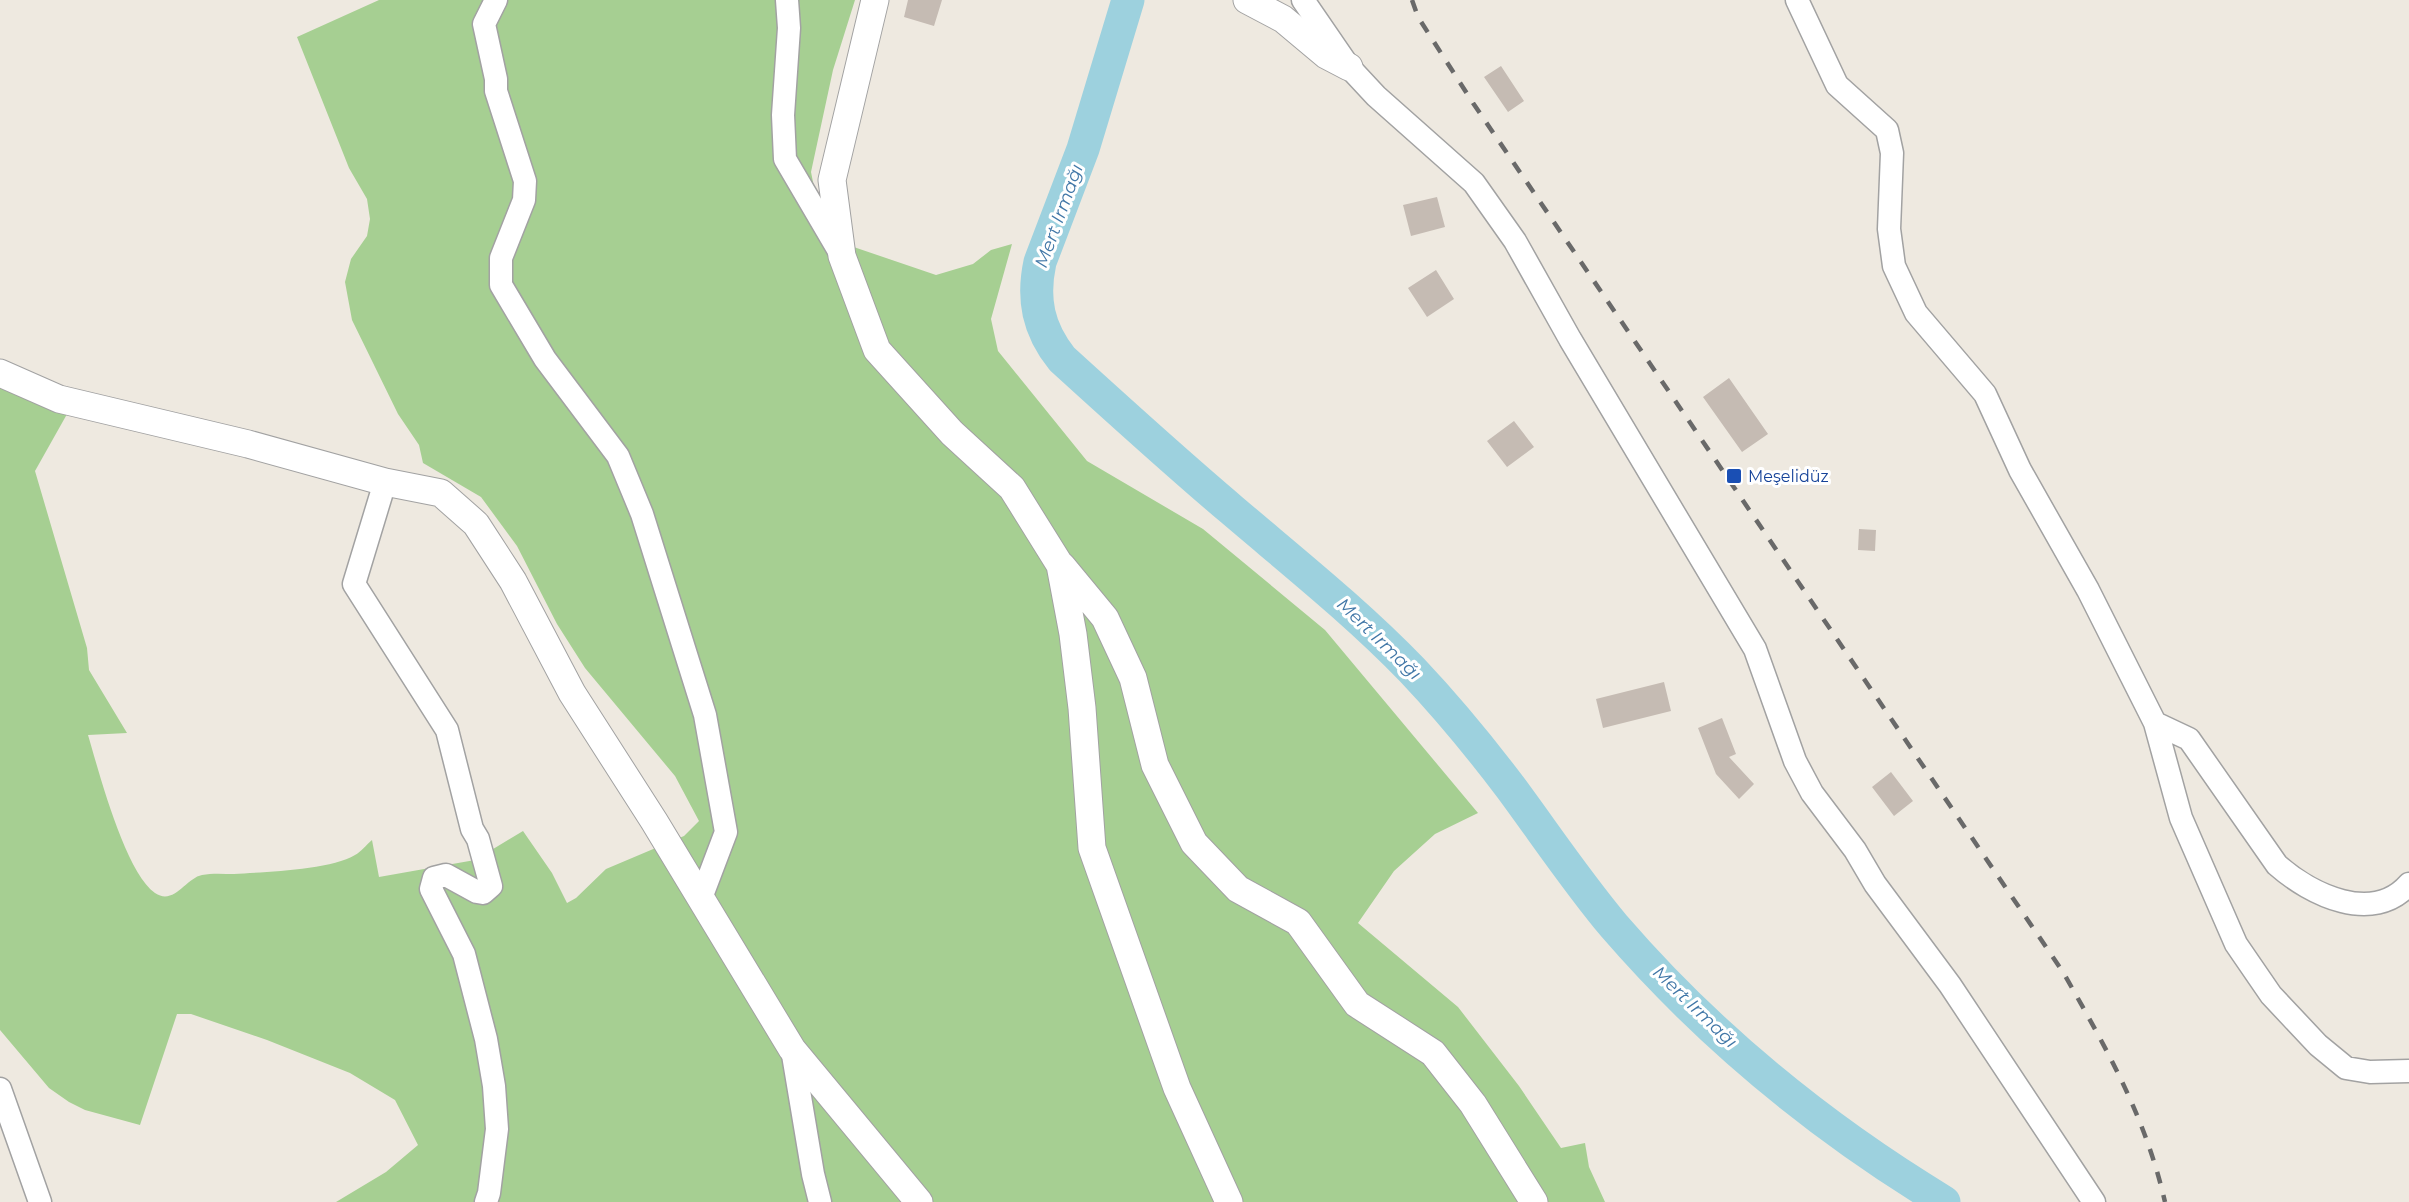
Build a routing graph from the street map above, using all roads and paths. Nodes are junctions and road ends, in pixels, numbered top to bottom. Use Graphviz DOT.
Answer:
graph roads {
  1 [pos="496,0"];
  2 [pos="786,0"];
  3 [pos="875,0"];
  4 [pos="1247,0"];
  5 [pos="1303,0"];
  6 [pos="1797,0"];
  7 [pos="1349,67"];
  8 [pos="842,256"];
  9 [pos="0,373"];
  10 [pos="385,482"];
  11 [pos="1060,565"];
  12 [pos="2155,723"];
  13 [pos="2409,884"];
  14 [pos="701,898"];
  15 [pos="792,1048"];
  16 [pos="2409,1071"];
  17 [pos="0,1089"];
  18 [pos="40,1202"];
  19 [pos="486,1202"];
  20 [pos="820,1202"];
  21 [pos="920,1202"];
  22 [pos="1229,1202"];
  23 [pos="1534,1202"];
  24 [pos="2094,1202"];
  1 -- 14 [label="street"];
  2 -- 8 [label="street"];
  3 -- 8 [label="street"];
  4 -- 7 [label="street"];
  5 -- 7 [label="street"];
  6 -- 12 [label="street"];
  7 -- 24 [label="street"];
  8 -- 11 [label="street"];
  9 -- 10 [label="street"];
  10 -- 14 [label="street"];
  10 -- 19 [label="street"];
  11 -- 22 [label="street"];
  11 -- 23 [label="street"];
  12 -- 13 [label="street"];
  12 -- 16 [label="street"];
  14 -- 15 [label="street"];
  15 -- 20 [label="street"];
  15 -- 21 [label="street"];
  17 -- 18 [label="street"];
}
